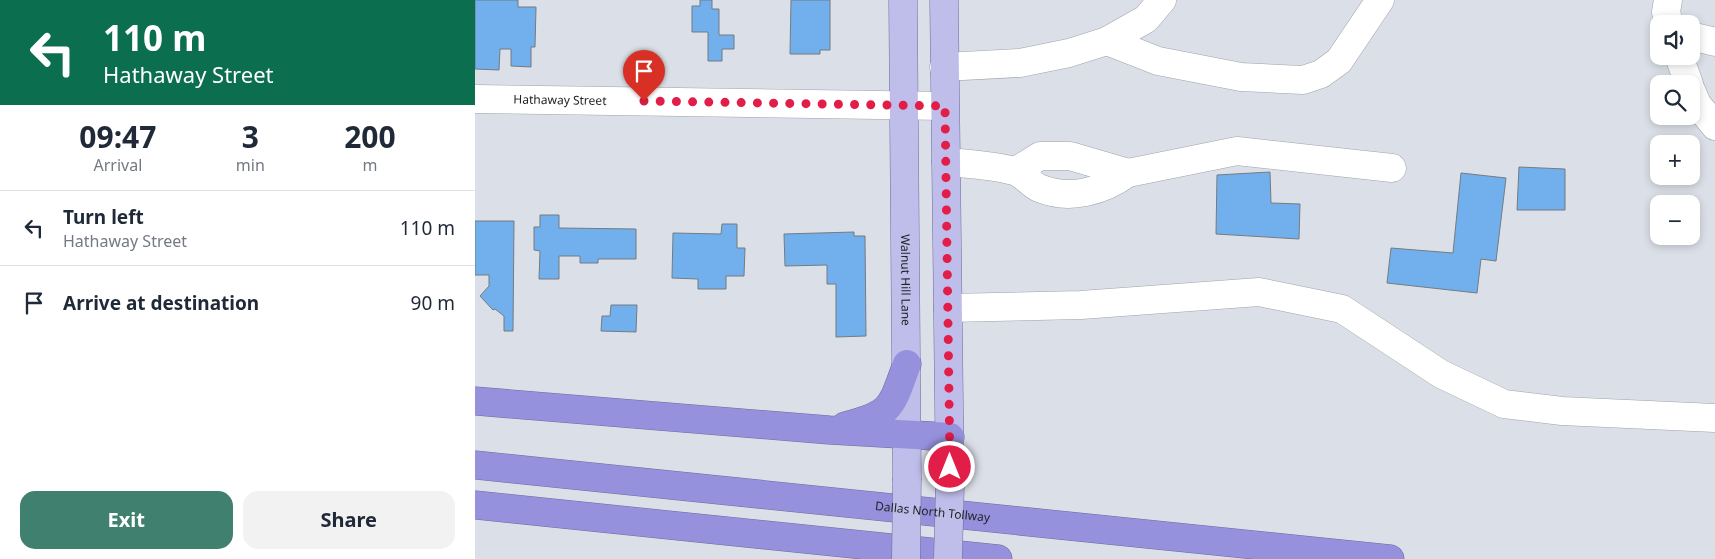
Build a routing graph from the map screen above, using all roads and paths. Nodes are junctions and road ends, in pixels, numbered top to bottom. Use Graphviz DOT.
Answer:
graph roads {
  1 [pos="903,0"];
  2 [pos="944,0"];
  3 [pos="1162,0"];
  4 [pos="1380,0"];
  5 [pos="1700,38"];
  6 [pos="1107,40"];
  7 [pos="1715,42"];
  8 [pos="945,67"];
  9 [pos="475,99"];
  10 [pos="904,105"];
  11 [pos="945,106"];
  12 [pos="1700,108"];
  13 [pos="1715,126"];
  14 [pos="945,162"];
  15 [pos="1393,168"];
  16 [pos="1016,171"];
  17 [pos="1129,173"];
  18 [pos="948,308"];
  19 [pos="907,364"];
  20 [pos="475,401"];
  21 [pos="1715,418"];
  22 [pos="829,430"];
  23 [pos="907,434"];
  24 [pos="950,437"];
  25 [pos="475,465"];
  26 [pos="475,505"];
  27 [pos="906,559"];
  28 [pos="948,559"];
  29 [pos="998,559"];
  30 [pos="1390,559"];
  1 -- 10 [label="main road, Walnut Hill Lane"];
  2 -- 8 [label="main road"];
  3 -- 6 [label="street"];
  4 -- 6 [label="street"];
  5 -- 7 [label="street"];
  6 -- 8 [label="street"];
  8 -- 11 [label="main road"];
  9 -- 10 [label="street, Hathaway Street"];
  10 -- 11 [label="street, Hathaway Street"];
  10 -- 19 [label="main road, Walnut Hill Lane"];
  11 -- 14 [label="main road"];
  12 -- 13 [label="street"];
  14 -- 16 [label="street"];
  14 -- 18 [label="main road"];
  15 -- 17 [label="street"];
  16 -- 17 [label="street"];
  16 -- 17 [label="street"];
  18 -- 21 [label="street"];
  18 -- 24 [label="main road"];
  19 -- 22 [label="highway"];
  19 -- 23 [label="main road, Walnut Hill Lane"];
  20 -- 22 [label="highway"];
  22 -- 23 [label="highway"];
  23 -- 24 [label="highway"];
  23 -- 27 [label="main road, Walnut Hill Lane, bridge"];
  24 -- 28 [label="main road, bridge"];
  25 -- 30 [label="highway, Dallas North Tollway"];
  26 -- 29 [label="highway"];
}
